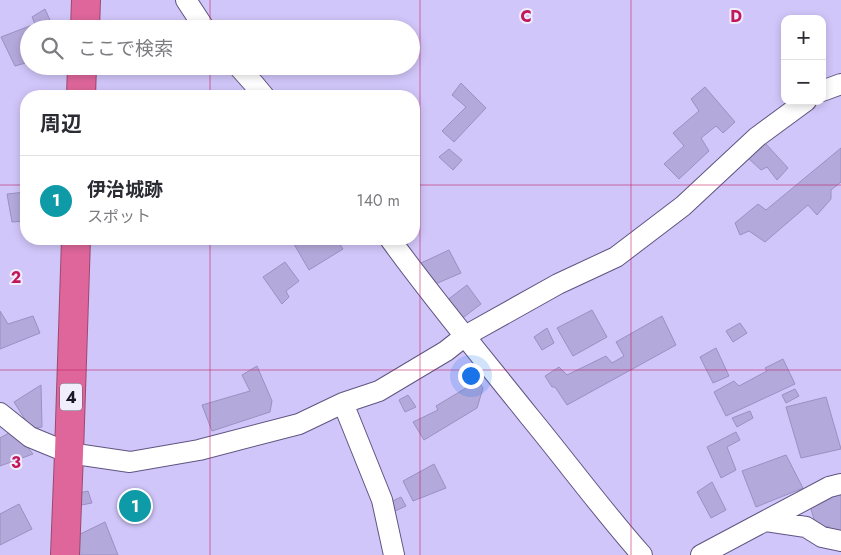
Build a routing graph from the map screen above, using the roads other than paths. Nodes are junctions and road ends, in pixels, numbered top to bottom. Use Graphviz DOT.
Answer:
graph roads {
  1 [pos="86,0"];
  2 [pos="186,0"];
  3 [pos="85,20"];
  4 [pos="199,20"];
  5 [pos="82,75"];
  6 [pos="246,75"];
  7 [pos="841,84"];
  8 [pos="81,90"];
  9 [pos="259,90"];
  10 [pos="826,90"];
  11 [pos="801,105"];
  12 [pos="76,245"];
  13 [pos="394,245"];
  14 [pos="465,336"];
  15 [pos="343,403"];
  16 [pos="0,413"];
  17 [pos="69,452"];
  18 [pos="841,484"];
  19 [pos="766,521"];
  20 [pos="832,539"];
  21 [pos="65,555"];
  22 [pos="394,555"];
  23 [pos="642,555"];
  24 [pos="701,555"];
  25 [pos="831,555"];
  1 -- 3 [label="highway"];
  2 -- 4 [label="street"];
  5 -- 8 [label="highway"];
  6 -- 9 [label="street"];
  7 -- 10 [label="street"];
  11 -- 14 [label="street"];
  12 -- 17 [label="highway, 4"];
  13 -- 14 [label="street"];
  14 -- 15 [label="street"];
  14 -- 23 [label="street"];
  15 -- 17 [label="street"];
  15 -- 22 [label="street"];
  16 -- 17 [label="street"];
  17 -- 21 [label="highway, 4"];
  18 -- 19 [label="street"];
  19 -- 20 [label="street"];
  19 -- 24 [label="street"];
  20 -- 25 [label="street"];
}
